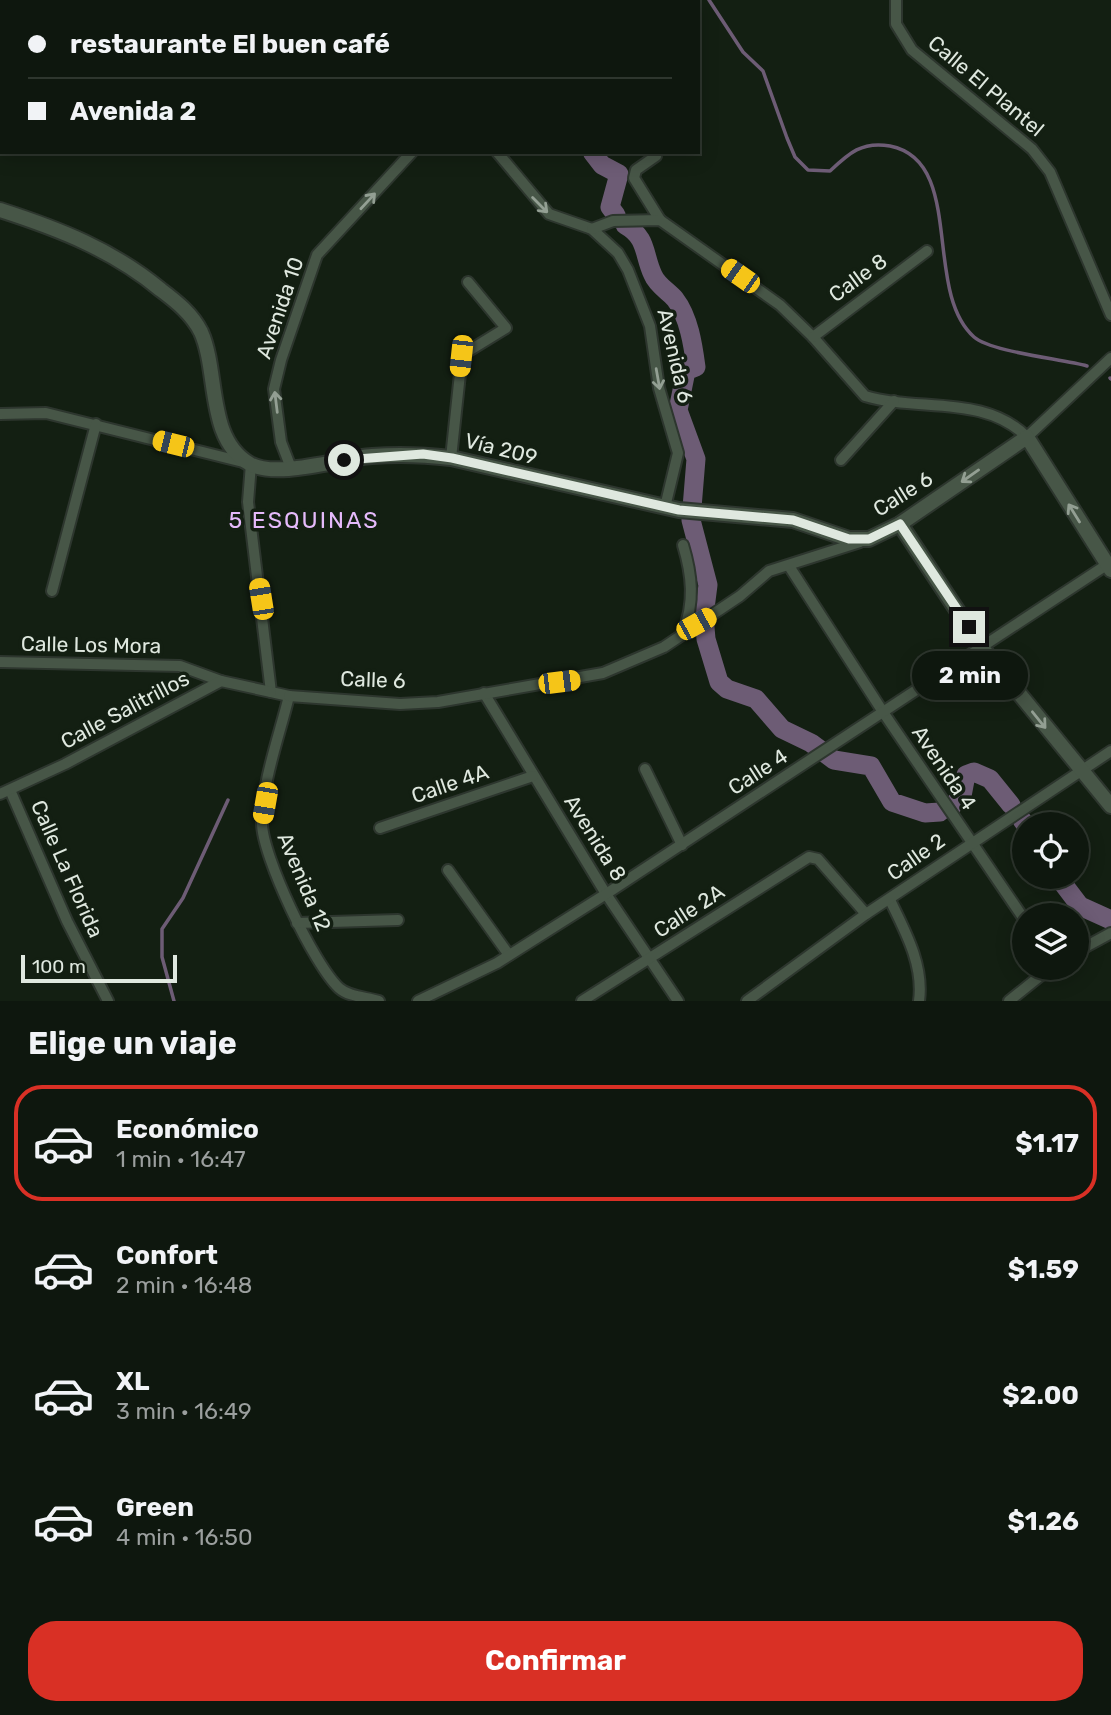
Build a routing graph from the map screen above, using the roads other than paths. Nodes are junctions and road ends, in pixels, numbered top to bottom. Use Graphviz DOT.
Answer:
graph roads {
  1 [pos="896,0"];
  2 [pos="410,154"];
  3 [pos="498,154"];
  4 [pos="655,154"];
  5 [pos="0,210"];
  6 [pos="660,220"];
  7 [pos="592,229"];
  8 [pos="927,251"];
  9 [pos="468,282"];
  10 [pos="1111,315"];
  11 [pos="813,337"];
  12 [pos="1111,358"];
  13 [pos="894,401"];
  14 [pos="0,414"];
  15 [pos="96,424"];
  16 [pos="1027,437"];
  17 [pos="452,458"];
  18 [pos="841,460"];
  19 [pos="251,464"];
  20 [pos="291,468"];
  21 [pos="665,507"];
  22 [pos="900,524"];
  23 [pos="869,539"];
  24 [pos="683,545"];
  25 [pos="789,566"];
  26 [pos="1110,566"];
  27 [pos="52,591"];
  28 [pos="683,633"];
  29 [pos="982,648"];
  30 [pos="0,662"];
  31 [pos="221,681"];
  32 [pos="271,692"];
  33 [pos="484,693"];
  34 [pos="289,696"];
  35 [pos="883,712"];
  36 [pos="1111,751"];
  37 [pos="645,769"];
  38 [pos="1081,771"];
  39 [pos="533,776"];
  40 [pos="5,792"];
  41 [pos="1111,806"];
  42 [pos="380,828"];
  43 [pos="971,843"];
  44 [pos="682,845"];
  45 [pos="448,870"];
  46 [pos="606,894"];
  47 [pos="890,900"];
  48 [pos="1013,903"];
  49 [pos="866,914"];
  50 [pos="398,920"];
  51 [pos="297,923"];
  52 [pos="1111,933"];
  53 [pos="1089,945"];
  54 [pos="509,955"];
  55 [pos="650,959"];
  56 [pos="1035,980"];
  57 [pos="108,1001"];
  58 [pos="379,1001"];
  59 [pos="418,1001"];
  60 [pos="582,1001"];
  61 [pos="677,1001"];
  62 [pos="747,1001"];
  63 [pos="919,1001"];
  64 [pos="1009,1001"];
  1 -- 10 [label="street, Calle El Plantel"];
  20 -- 2 [label="street, Avenida 10, one-way"];
  3 -- 7 [label="street, Avenida 6, one-way"];
  4 -- 6 [label="street"];
  5 -- 19 [label="main road"];
  6 -- 7 [label="street"];
  6 -- 11 [label="street"];
  7 -- 21 [label="street, Avenida 6, one-way"];
  8 -- 11 [label="street, Calle 8"];
  9 -- 17 [label="street"];
  11 -- 13 [label="street"];
  12 -- 16 [label="street, Calle 6"];
  13 -- 16 [label="street"];
  13 -- 18 [label="street"];
  14 -- 15 [label="street"];
  15 -- 19 [label="street"];
  15 -- 27 [label="street"];
  16 -- 22 [label="main road, Calle 6, one-way"];
  26 -- 16 [label="main road, one-way"];
  17 -- 20 [label="main road, Vía 209"];
  17 -- 21 [label="main road, Vía 209"];
  19 -- 20 [label="main road, Vía 209"];
  19 -- 32 [label="street"];
  21 -- 23 [label="main road, Vía 209"];
  22 -- 23 [label="main road, Calle 6"];
  22 -- 29 [label="main road"];
  23 -- 25 [label="street, Calle 6"];
  24 -- 28 [label="street"];
  25 -- 28 [label="street, Calle 6"];
  25 -- 35 [label="street, Avenida 4"];
  26 -- 29 [label="street, Calle 4"];
  28 -- 33 [label="street, Calle 6"];
  29 -- 35 [label="street, Calle 4"];
  29 -- 38 [label="main road, one-way"];
  30 -- 31 [label="street, Calle Los Mora"];
  31 -- 32 [label="street, Calle Salitrillos"];
  31 -- 40 [label="street, Calle Salitrillos"];
  32 -- 34 [label="street"];
  33 -- 34 [label="street, Calle 6"];
  33 -- 39 [label="street, Avenida 8"];
  34 -- 51 [label="street, Avenida 12"];
  35 -- 43 [label="street, Avenida 4"];
  35 -- 44 [label="street, Calle 4"];
  36 -- 38 [label="street, Calle 2"];
  37 -- 44 [label="street"];
  38 -- 41 [label="main road"];
  38 -- 43 [label="street, Calle 2"];
  39 -- 42 [label="street, Calle 4A"];
  39 -- 46 [label="street, Avenida 8"];
  40 -- 57 [label="street, Calle La Florida"];
  43 -- 47 [label="street, Calle 2"];
  43 -- 48 [label="street, Avenida 4"];
  44 -- 46 [label="street, Calle 4"];
  45 -- 54 [label="street"];
  46 -- 54 [label="street, Calle 4"];
  46 -- 55 [label="street, Avenida 8"];
  47 -- 49 [label="street, Calle 2"];
  47 -- 63 [label="street"];
  49 -- 55 [label="street, Calle 2A"];
  49 -- 62 [label="street, Calle 2"];
  50 -- 51 [label="street"];
  51 -- 58 [label="street, Avenida 12"];
  52 -- 53 [label="street"];
  54 -- 59 [label="street, Calle 4"];
  55 -- 60 [label="street, Calle 2A"];
  55 -- 61 [label="street, Avenida 8"];
  56 -- 64 [label="street"];
}
